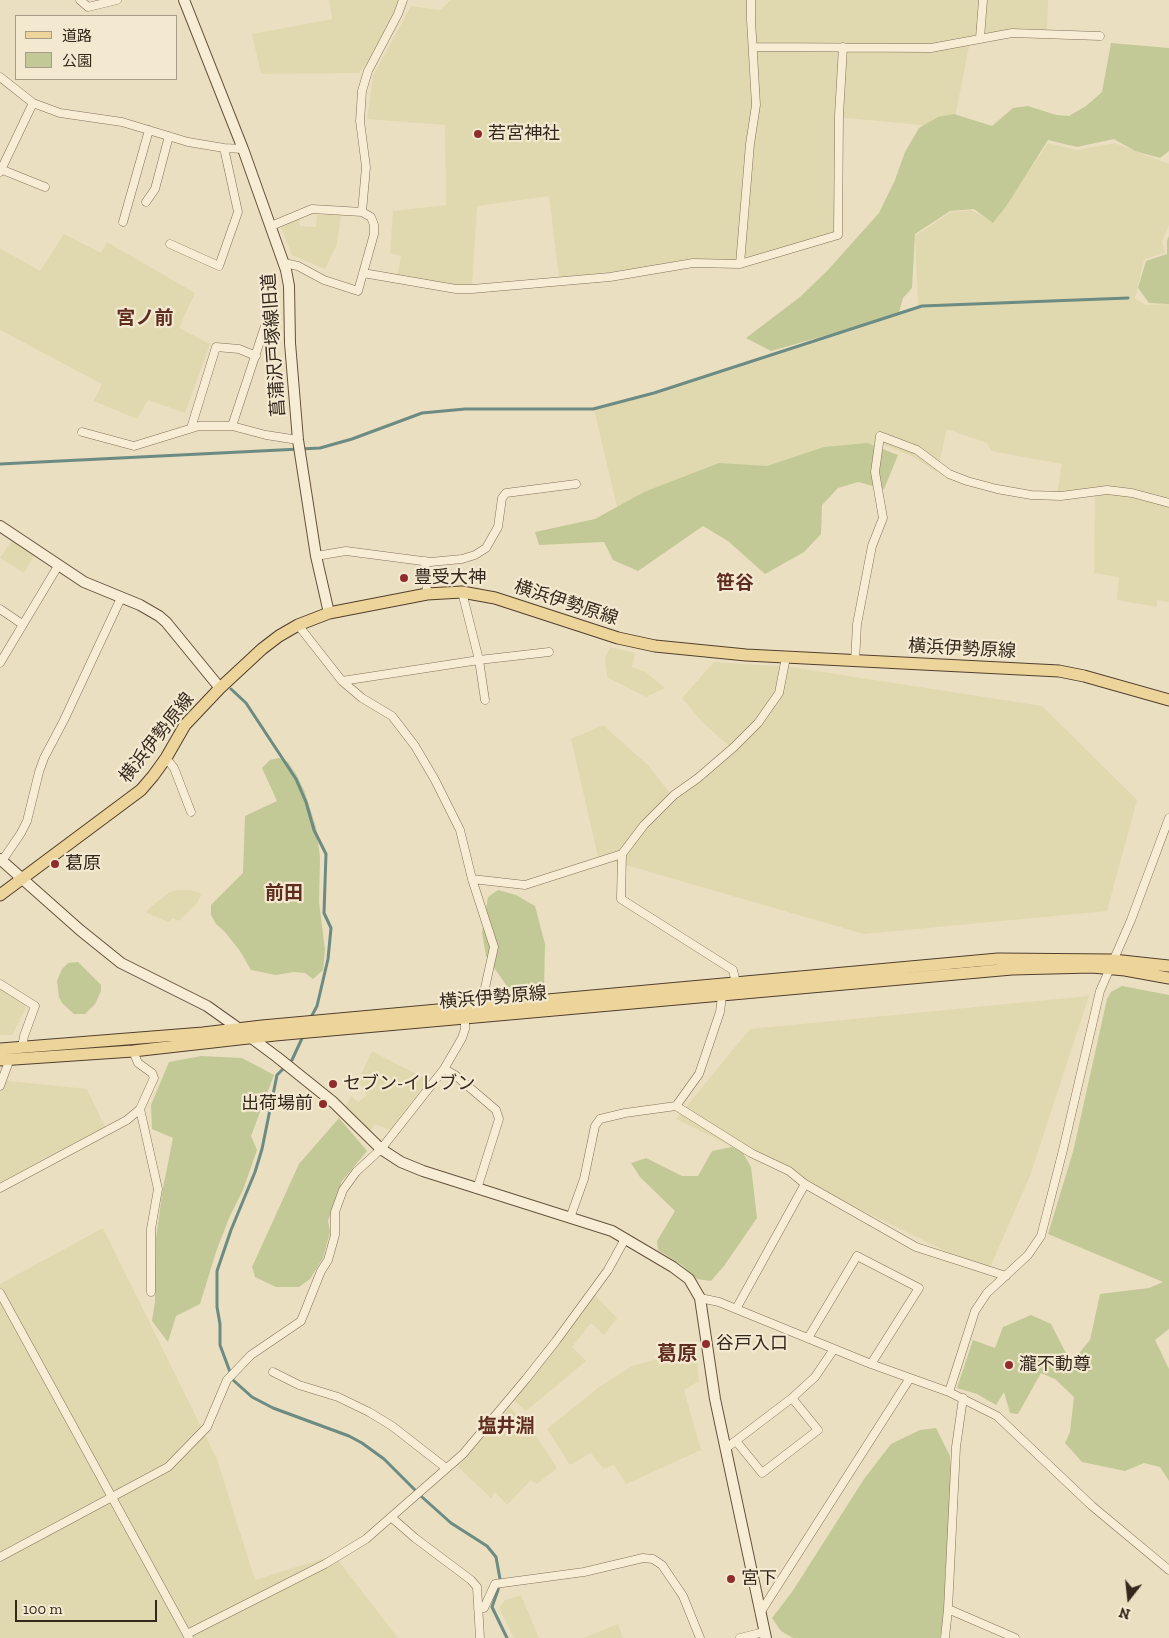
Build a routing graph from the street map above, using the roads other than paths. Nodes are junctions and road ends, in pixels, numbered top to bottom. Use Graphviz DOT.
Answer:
graph roads {
  1 [pos="80,0"];
  2 [pos="117,0"];
  3 [pos="184,0"];
  4 [pos="402,0"];
  5 [pos="751,0"];
  6 [pos="983,0"];
  7 [pos="1100,36"];
  8 [pos="980,38"];
  9 [pos="753,47"];
  10 [pos="843,47"];
  11 [pos="0,77"];
  12 [pos="33,103"];
  13 [pos="149,130"];
  14 [pos="169,136"];
  15 [pos="224,148"];
  16 [pos="243,149"];
  17 [pos="0,170"];
  18 [pos="45,187"];
  19 [pos="146,202"];
  20 [pos="362,212"];
  21 [pos="123,222"];
  22 [pos="271,226"];
  23 [pos="170,244"];
  24 [pos="284,263"];
  25 [pos="740,264"];
  26 [pos="363,272"];
  27 [pos="265,326"];
  28 [pos="256,356"];
  29 [pos="232,426"];
  30 [pos="191,428"];
  31 [pos="82,432"];
  32 [pos="298,446"];
  33 [pos="576,484"];
  34 [pos="1169,502"];
  35 [pos="0,526"];
  36 [pos="316,556"];
  37 [pos="425,561"];
  38 [pos="58,566"];
  39 [pos="462,592"];
  40 [pos="427,594"];
  41 [pos="121,598"];
  42 [pos="0,609"];
  43 [pos="329,613"];
  44 [pos="22,624"];
  45 [pos="298,625"];
  46 [pos="549,652"];
  47 [pos="786,657"];
  48 [pos="479,660"];
  49 [pos="855,660"];
  50 [pos="0,664"];
  51 [pos="342,681"];
  52 [pos="220,688"];
  53 [pos="486,700"];
  54 [pos="1169,700"];
  55 [pos="166,758"];
  56 [pos="191,812"];
  57 [pos="1169,818"];
  58 [pos="622,854"];
  59 [pos="1,860"];
  60 [pos="21,878"];
  61 [pos="472,879"];
  62 [pos="0,895"];
  63 [pos="1111,964"];
  64 [pos="1169,966"];
  65 [pos="1169,978"];
  66 [pos="736,983"];
  67 [pos="0,984"];
  68 [pos="722,996"];
  69 [pos="481,1006"];
  70 [pos="465,1018"];
  71 [pos="238,1028"];
  72 [pos="252,1038"];
  73 [pos="22,1048"];
  74 [pos="0,1050"];
  75 [pos="133,1051"];
  76 [pos="4,1059"];
  77 [pos="444,1069"];
  78 [pos="0,1086"];
  79 [pos="676,1106"];
  80 [pos="140,1108"];
  81 [pos="381,1149"];
  82 [pos="805,1184"];
  83 [pos="0,1188"];
  84 [pos="477,1189"];
  85 [pos="570,1218"];
  86 [pos="625,1239"];
  87 [pos="1006,1276"];
  88 [pos="150,1292"];
  89 [pos="0,1293"];
  90 [pos="700,1298"];
  91 [pos="736,1309"];
  92 [pos="808,1338"];
  93 [pos="834,1349"];
  94 [pos="870,1364"];
  95 [pos="273,1372"];
  96 [pos="910,1378"];
  97 [pos="950,1392"];
  98 [pos="792,1398"];
  99 [pos="963,1398"];
  100 [pos="736,1441"];
  101 [pos="725,1449"];
  102 [pos="446,1468"];
  103 [pos="112,1496"];
  104 [pos="391,1517"];
  105 [pos="0,1557"];
  106 [pos="1169,1570"];
  107 [pos="478,1608"];
  108 [pos="948,1610"];
  109 [pos="760,1614"];
  110 [pos="188,1636"];
  111 [pos="764,1636"];
  112 [pos="480,1638"];
  113 [pos="700,1638"];
  114 [pos="740,1638"];
  115 [pos="945,1638"];
  116 [pos="1015,1638"];
  1 -- 2 [label="street"];
  3 -- 16 [label="street, 菖蒲沢戸塚線旧道"];
  4 -- 20 [label="street"];
  5 -- 9 [label="street"];
  6 -- 8 [label="street"];
  7 -- 8 [label="street"];
  8 -- 10 [label="street"];
  9 -- 10 [label="street"];
  9 -- 25 [label="street"];
  10 -- 25 [label="street"];
  11 -- 12 [label="street"];
  12 -- 13 [label="street"];
  12 -- 17 [label="street"];
  13 -- 14 [label="street"];
  13 -- 21 [label="street"];
  14 -- 15 [label="street"];
  14 -- 19 [label="street"];
  15 -- 16 [label="street"];
  15 -- 23 [label="street"];
  16 -- 22 [label="street, 菖蒲沢戸塚線旧道"];
  17 -- 18 [label="street"];
  20 -- 22 [label="street"];
  20 -- 26 [label="street"];
  22 -- 24 [label="street, 菖蒲沢戸塚線旧道"];
  24 -- 26 [label="street"];
  24 -- 32 [label="street, 菖蒲沢戸塚線旧道"];
  25 -- 26 [label="street"];
  27 -- 28 [label="street"];
  28 -- 29 [label="street"];
  28 -- 30 [label="street"];
  29 -- 30 [label="street"];
  29 -- 32 [label="street"];
  30 -- 31 [label="street"];
  32 -- 36 [label="street, 菖蒲沢戸塚線旧道"];
  33 -- 37 [label="street"];
  34 -- 49 [label="street"];
  35 -- 38 [label="street"];
  36 -- 37 [label="street"];
  36 -- 43 [label="street, 菖蒲沢戸塚線旧道"];
  37 -- 40 [label="street"];
  38 -- 41 [label="street"];
  38 -- 44 [label="street"];
  39 -- 40 [label="main road, 横浜伊勢原線"];
  39 -- 47 [label="main road, 横浜伊勢原線"];
  39 -- 48 [label="street"];
  40 -- 43 [label="main road, 横浜伊勢原線"];
  41 -- 52 [label="street"];
  41 -- 59 [label="street"];
  42 -- 44 [label="street"];
  43 -- 45 [label="main road, 横浜伊勢原線"];
  44 -- 50 [label="street"];
  45 -- 51 [label="street"];
  45 -- 52 [label="main road, 横浜伊勢原線"];
  46 -- 48 [label="street"];
  47 -- 49 [label="main road, 横浜伊勢原線"];
  47 -- 58 [label="street"];
  48 -- 51 [label="street"];
  48 -- 53 [label="street"];
  49 -- 54 [label="main road, 横浜伊勢原線"];
  51 -- 61 [label="street"];
  52 -- 55 [label="main road, 横浜伊勢原線"];
  55 -- 56 [label="street"];
  55 -- 60 [label="main road, 横浜伊勢原線"];
  57 -- 63 [label="street"];
  58 -- 61 [label="street"];
  58 -- 66 [label="street"];
  59 -- 60 [label="street"];
  60 -- 62 [label="main road, 横浜伊勢原線"];
  60 -- 71 [label="street"];
  61 -- 69 [label="street"];
  63 -- 64 [label="main road, 横浜伊勢原線"];
  63 -- 65 [label="main road, 横浜伊勢原線"];
  63 -- 66 [label="main road, 横浜伊勢原線"];
  63 -- 68 [label="main road, 横浜伊勢原線"];
  63 -- 87 [label="street"];
  66 -- 69 [label="main road, 横浜伊勢原線"];
  67 -- 73 [label="street"];
  68 -- 70 [label="main road, 横浜伊勢原線"];
  68 -- 79 [label="street"];
  69 -- 71 [label="main road, 横浜伊勢原線"];
  70 -- 72 [label="main road, 横浜伊勢原線"];
  70 -- 77 [label="street"];
  71 -- 72 [label="street"];
  71 -- 73 [label="main road, 横浜伊勢原線"];
  72 -- 75 [label="main road, 横浜伊勢原線"];
  72 -- 81 [label="street"];
  73 -- 74 [label="main road, 横浜伊勢原線"];
  75 -- 76 [label="main road, 横浜伊勢原線"];
  75 -- 80 [label="street"];
  76 -- 78 [label="street"];
  77 -- 81 [label="street"];
  77 -- 84 [label="street"];
  79 -- 82 [label="street"];
  79 -- 85 [label="street"];
  80 -- 83 [label="street"];
  80 -- 88 [label="street"];
  81 -- 84 [label="street"];
  81 -- 103 [label="street"];
  82 -- 87 [label="street"];
  82 -- 91 [label="street"];
  84 -- 85 [label="street"];
  85 -- 86 [label="street"];
  86 -- 90 [label="street"];
  86 -- 102 [label="street"];
  87 -- 97 [label="street"];
  89 -- 103 [label="street"];
  90 -- 91 [label="street"];
  90 -- 101 [label="street"];
  91 -- 92 [label="street"];
  92 -- 93 [label="street"];
  92 -- 94 [label="street"];
  93 -- 94 [label="street"];
  93 -- 98 [label="street"];
  94 -- 96 [label="street"];
  95 -- 102 [label="street"];
  96 -- 97 [label="street"];
  96 -- 109 [label="street"];
  97 -- 99 [label="street"];
  98 -- 100 [label="street"];
  98 -- 100 [label="street"];
  99 -- 106 [label="street"];
  99 -- 108 [label="street"];
  100 -- 101 [label="street"];
  101 -- 109 [label="street"];
  102 -- 104 [label="street"];
  103 -- 105 [label="street"];
  103 -- 110 [label="street"];
  104 -- 107 [label="street"];
  104 -- 110 [label="street"];
  107 -- 112 [label="street"];
  107 -- 113 [label="street"];
  108 -- 115 [label="street"];
  108 -- 116 [label="street"];
  109 -- 111 [label="street"];
  111 -- 114 [label="street"];
}
